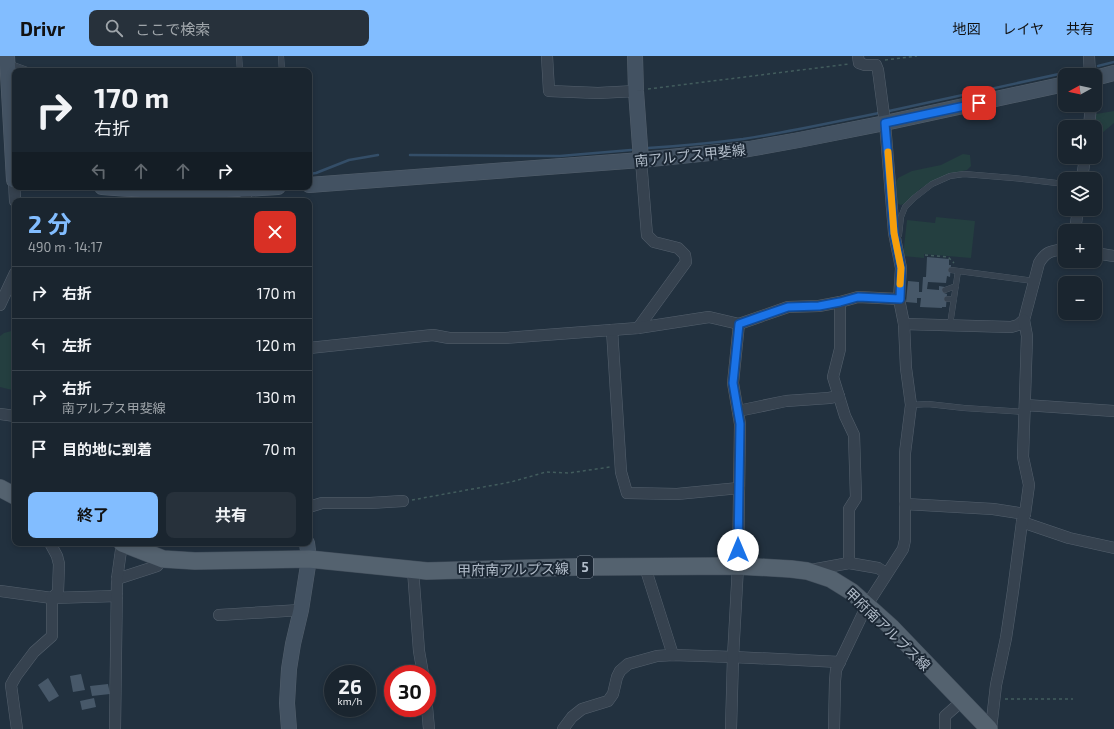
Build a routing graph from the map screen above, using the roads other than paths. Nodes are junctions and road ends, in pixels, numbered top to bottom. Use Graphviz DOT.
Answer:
graph roads {
  1 [pos="239,56"];
  2 [pos="281,56"];
  3 [pos="547,56"];
  4 [pos="635,56"];
  5 [pos="1089,56"];
  6 [pos="859,59"];
  7 [pos="5,60"];
  8 [pos="23,68"];
  9 [pos="240,68"];
  10 [pos="282,68"];
  11 [pos="1090,68"];
  12 [pos="1114,73"];
  13 [pos="1102,76"];
  14 [pos="1058,86"];
  15 [pos="636,91"];
  16 [pos="885,123"];
  17 [pos="641,160"];
  18 [pos="10,179"];
  19 [pos="1058,183"];
  20 [pos="312,185"];
  21 [pos="170,190"];
  22 [pos="259,190"];
  23 [pos="246,192"];
  24 [pos="895,241"];
  25 [pos="1058,250"];
  26 [pos="1102,254"];
  27 [pos="1114,256"];
  28 [pos="12,279"];
  29 [pos="1034,281"];
  30 [pos="956,286"];
  31 [pos="946,290"];
  32 [pos="900,299"];
  33 [pos="947,299"];
  34 [pos="954,299"];
  35 [pos="840,302"];
  36 [pos="0,305"];
  37 [pos="1024,320"];
  38 [pos="739,324"];
  39 [pos="904,324"];
  40 [pos="950,325"];
  41 [pos="638,328"];
  42 [pos="612,330"];
  43 [pos="312,348"];
  44 [pos="839,396"];
  45 [pos="911,404"];
  46 [pos="1025,409"];
  47 [pos="1114,411"];
  48 [pos="738,412"];
  49 [pos="0,414"];
  50 [pos="12,416"];
  51 [pos="0,488"];
  52 [pos="739,488"];
  53 [pos="12,494"];
  54 [pos="403,501"];
  55 [pos="905,504"];
  56 [pos="312,506"];
  57 [pos="1024,518"];
  58 [pos="52,546"];
  59 [pos="122,546"];
  60 [pos="129,546"];
  61 [pos="1114,548"];
  62 [pos="308,551"];
  63 [pos="164,560"];
  64 [pos="849,563"];
  65 [pos="738,566"];
  66 [pos="645,567"];
  67 [pos="413,570"];
  68 [pos="807,571"];
  69 [pos="886,573"];
  70 [pos="117,579"];
  71 [pos="0,591"];
  72 [pos="117,596"];
  73 [pos="52,598"];
  74 [pos="867,605"];
  75 [pos="301,610"];
  76 [pos="219,615"];
  77 [pos="673,654"];
  78 [pos="733,657"];
  79 [pos="840,662"];
  80 [pos="422,665"];
  81 [pos="962,701"];
  82 [pos="428,717"];
  83 [pos="17,729"];
  84 [pos="115,729"];
  85 [pos="289,729"];
  86 [pos="430,729"];
  87 [pos="563,729"];
  88 [pos="731,729"];
  89 [pos="834,729"];
  90 [pos="945,729"];
  91 [pos="990,729"];
  1 -- 9 [label="lane"];
  2 -- 10 [label="lane"];
  3 -- 15 [label="street"];
  4 -- 15 [label="main road"];
  5 -- 11 [label="street"];
  6 -- 16 [label="street"];
  7 -- 8 [label="lane"];
  7 -- 18 [label="main road"];
  12 -- 13 [label="main road"];
  14 -- 16 [label="main road, 南アルプス甲斐線"];
  15 -- 17 [label="main road"];
  16 -- 17 [label="main road, 南アルプス甲斐線"];
  16 -- 24 [label="street"];
  17 -- 20 [label="main road, 南アルプス甲斐線"];
  17 -- 41 [label="street"];
  19 -- 24 [label="lane"];
  21 -- 23 [label="main road"];
  22 -- 23 [label="main road"];
  24 -- 32 [label="street"];
  25 -- 29 [label="street"];
  26 -- 27 [label="street"];
  28 -- 36 [label="street"];
  29 -- 30 [label="lane"];
  29 -- 37 [label="street"];
  30 -- 31 [label="lane"];
  30 -- 34 [label="lane"];
  32 -- 35 [label="street"];
  32 -- 39 [label="street"];
  33 -- 34 [label="lane"];
  34 -- 40 [label="lane"];
  35 -- 38 [label="street"];
  35 -- 44 [label="street"];
  37 -- 40 [label="street"];
  37 -- 46 [label="street"];
  38 -- 41 [label="street"];
  38 -- 48 [label="street"];
  39 -- 40 [label="street"];
  39 -- 45 [label="street"];
  41 -- 42 [label="street"];
  42 -- 43 [label="street"];
  42 -- 52 [label="street"];
  44 -- 48 [label="street"];
  44 -- 64 [label="street"];
  45 -- 46 [label="lane"];
  45 -- 55 [label="street"];
  46 -- 47 [label="street"];
  46 -- 57 [label="street"];
  48 -- 52 [label="street"];
  49 -- 50 [label="street"];
  51 -- 53 [label="main road"];
  52 -- 65 [label="street"];
  54 -- 56 [label="street"];
  55 -- 57 [label="street"];
  55 -- 69 [label="street"];
  57 -- 61 [label="street"];
  57 -- 91 [label="street"];
  58 -- 73 [label="street"];
  59 -- 70 [label="street"];
  60 -- 63 [label="main road, 甲府南アルプス線 / 5"];
  62 -- 63 [label="main road, 甲府南アルプス線 / 5"];
  62 -- 67 [label="main road, 甲府南アルプス線 / 5"];
  62 -- 75 [label="main road"];
  63 -- 70 [label="street"];
  64 -- 68 [label="street"];
  64 -- 69 [label="street"];
  65 -- 66 [label="main road, 甲府南アルプス線 / 5"];
  65 -- 68 [label="main road, 甲府南アルプス線 / 5"];
  65 -- 78 [label="street"];
  66 -- 67 [label="main road, 甲府南アルプス線 / 5"];
  66 -- 77 [label="street"];
  67 -- 80 [label="street"];
  68 -- 74 [label="main road, 甲府南アルプス線 / 5"];
  69 -- 74 [label="street"];
  70 -- 72 [label="street"];
  71 -- 73 [label="street"];
  72 -- 73 [label="street"];
  72 -- 84 [label="street"];
  73 -- 83 [label="street"];
  74 -- 79 [label="street"];
  74 -- 81 [label="main road, 甲府南アルプス線 / 5"];
  75 -- 76 [label="street"];
  75 -- 85 [label="main road"];
  77 -- 78 [label="street"];
  77 -- 87 [label="street"];
  78 -- 79 [label="street"];
  78 -- 88 [label="street"];
  79 -- 89 [label="street"];
  81 -- 90 [label="street"];
  81 -- 91 [label="main road, 甲府南アルプス線 / 5"];
  82 -- 86 [label="street"];
}
